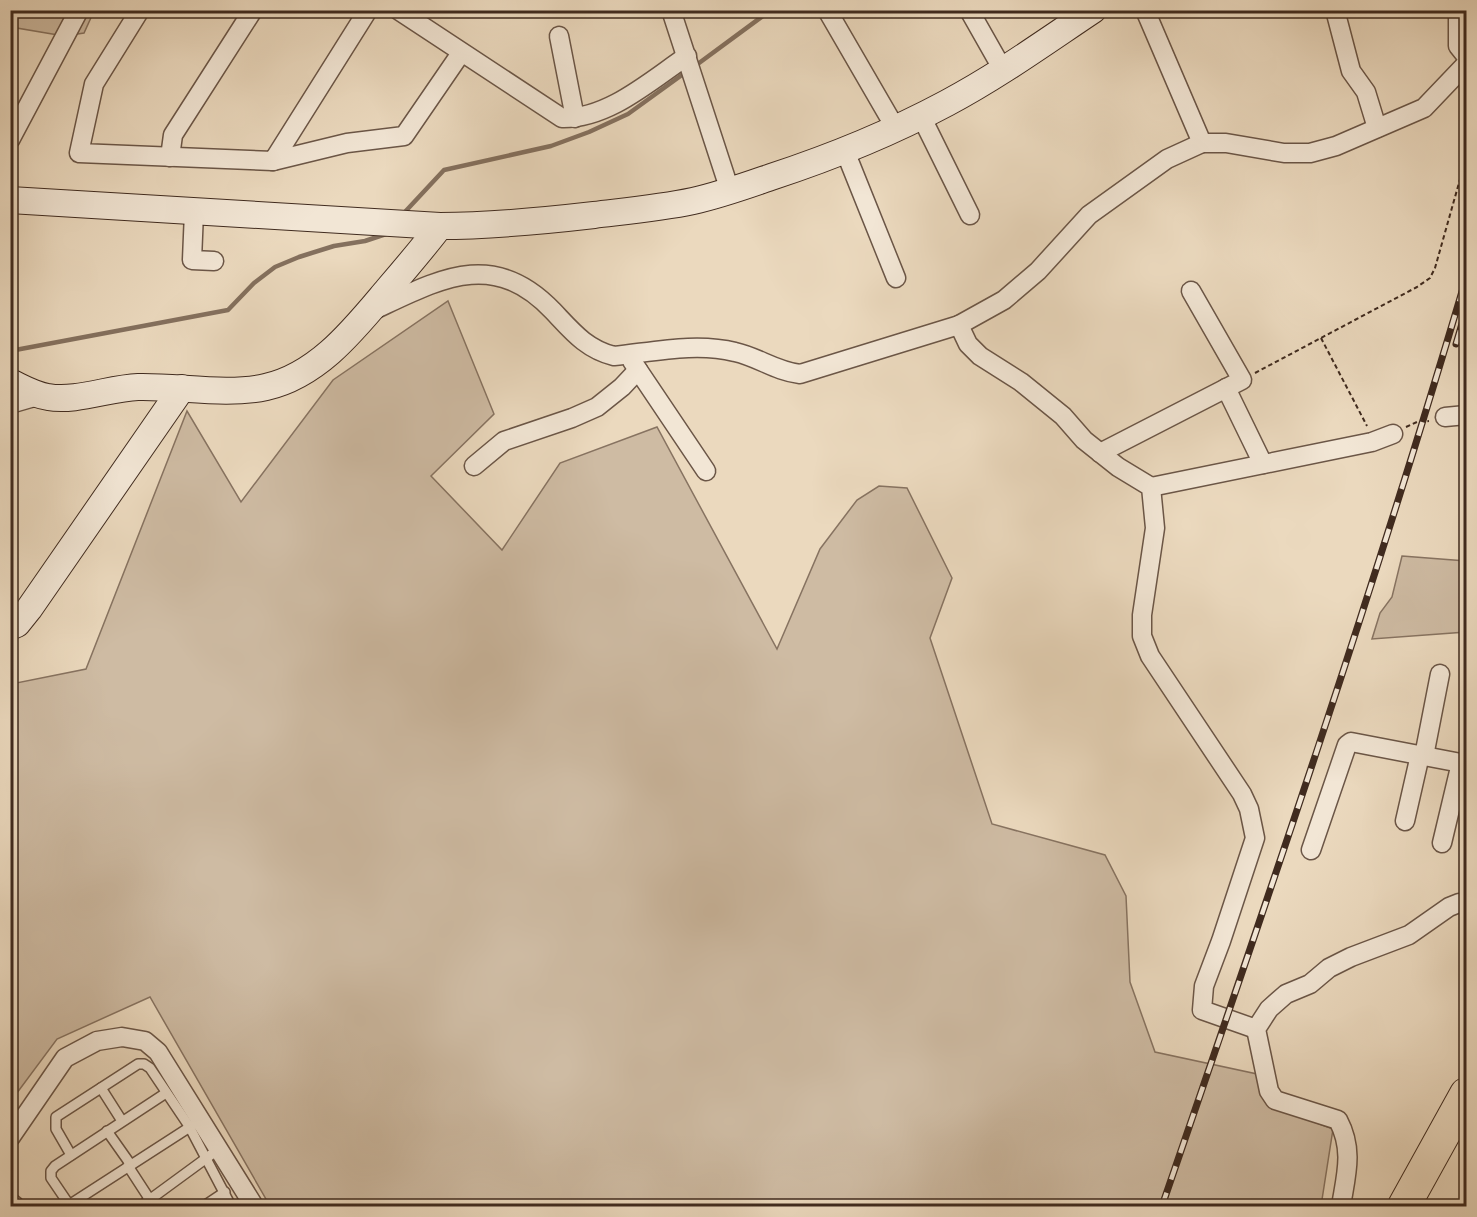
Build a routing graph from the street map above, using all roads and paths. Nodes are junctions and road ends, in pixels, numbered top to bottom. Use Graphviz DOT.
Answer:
graph roads {
  1 [pos="79,10"];
  2 [pos="140,10"];
  3 [pos="253,10"];
  4 [pos="368,10"];
  5 [pos="398,10"];
  6 [pos="671,10"];
  7 [pos="827,10"];
  8 [pos="969,10"];
  9 [pos="1093,10"];
  10 [pos="1145,10"];
  11 [pos="1335,10"];
  12 [pos="1458,10"];
  13 [pos="559,36"];
  14 [pos="461,53"];
  15 [pos="687,56"];
  16 [pos="1467,56"];
  17 [pos="1467,64"];
  18 [pos="1003,70"];
  19 [pos="921,116"];
  20 [pos="575,118"];
  21 [pos="1377,128"];
  22 [pos="896,129"];
  23 [pos="10,140"];
  24 [pos="1202,142"];
  25 [pos="845,150"];
  26 [pos="170,157"];
  27 [pos="1467,158"];
  28 [pos="273,161"];
  29 [pos="730,191"];
  30 [pos="10,200"];
  31 [pos="194,212"];
  32 [pos="970,215"];
  33 [pos="440,226"];
  34 [pos="214,261"];
  35 [pos="896,278"];
  36 [pos="1191,291"];
  37 [pos="367,314"];
  38 [pos="959,325"];
  39 [pos="1321,338"];
  40 [pos="627,355"];
  41 [pos="638,370"];
  42 [pos="10,382"];
  43 [pos="1234,384"];
  44 [pos="182,388"];
  45 [pos="41,395"];
  46 [pos="10,404"];
  47 [pos="1467,415"];
  48 [pos="1445,417"];
  49 [pos="1393,434"];
  50 [pos="1372,442"];
  51 [pos="1100,453"];
  52 [pos="1263,464"];
  53 [pos="474,466"];
  54 [pos="706,471"];
  55 [pos="1151,487"];
  56 [pos="10,627"];
  57 [pos="1440,674"];
  58 [pos="1422,755"];
  59 [pos="1464,763"];
  60 [pos="1405,821"];
  61 [pos="1442,843"];
  62 [pos="1311,850"];
  63 [pos="1467,903"];
  64 [pos="1256,1029"];
  65 [pos="101,1088"];
  66 [pos="166,1093"];
  67 [pos="1467,1094"];
  68 [pos="123,1121"];
  69 [pos="195,1123"];
  70 [pos="107,1131"];
  71 [pos="10,1138"];
  72 [pos="213,1154"];
  73 [pos="71,1155"];
  74 [pos="129,1166"];
  75 [pos="225,1192"];
  76 [pos="10,1202"];
  77 [pos="152,1203"];
  78 [pos="15,1206"];
  79 [pos="69,1206"];
  80 [pos="141,1206"];
  81 [pos="204,1206"];
  82 [pos="231,1206"];
  83 [pos="254,1206"];
  84 [pos="1341,1206"];
  85 [pos="1404,1206"];
  1 -- 23 [label="street"];
  2 -- 26 [label="street"];
  3 -- 26 [label="street"];
  4 -- 28 [label="street"];
  5 -- 14 [label="street"];
  6 -- 15 [label="street"];
  7 -- 22 [label="street"];
  8 -- 18 [label="street"];
  9 -- 18 [label="street"];
  10 -- 24 [label="street"];
  11 -- 21 [label="street"];
  12 -- 16 [label="street"];
  13 -- 20 [label="street"];
  14 -- 20 [label="street"];
  14 -- 28 [label="street"];
  15 -- 20 [label="street"];
  15 -- 29 [label="street"];
  17 -- 21 [label="street"];
  18 -- 19 [label="street"];
  19 -- 22 [label="street"];
  19 -- 32 [label="street"];
  21 -- 24 [label="street"];
  22 -- 25 [label="street"];
  24 -- 38 [label="street"];
  25 -- 29 [label="street"];
  25 -- 35 [label="street"];
  26 -- 28 [label="street"];
  27 -- 39 [label="path"];
  29 -- 33 [label="street"];
  30 -- 31 [label="street"];
  31 -- 33 [label="street"];
  31 -- 34 [label="street"];
  33 -- 37 [label="street"];
  36 -- 43 [label="street"];
  37 -- 40 [label="street"];
  37 -- 44 [label="street"];
  38 -- 40 [label="street"];
  38 -- 51 [label="street"];
  39 -- 43 [label="path"];
  39 -- 50 [label="path"];
  40 -- 41 [label="street"];
  41 -- 53 [label="street"];
  41 -- 54 [label="street"];
  42 -- 45 [label="street"];
  43 -- 51 [label="street"];
  43 -- 52 [label="street"];
  44 -- 45 [label="street"];
  44 -- 56 [label="street"];
  45 -- 46 [label="street"];
  47 -- 48 [label="street"];
  48 -- 49 [label="path"];
  49 -- 50 [label="street"];
  50 -- 52 [label="street"];
  51 -- 55 [label="street"];
  52 -- 55 [label="street"];
  55 -- 64 [label="street"];
  57 -- 58 [label="street"];
  58 -- 59 [label="street"];
  58 -- 60 [label="street"];
  58 -- 62 [label="street"];
  59 -- 61 [label="street"];
  63 -- 64 [label="street"];
  64 -- 84 [label="street"];
  65 -- 66 [label="lane"];
  65 -- 68 [label="lane"];
  65 -- 73 [label="lane"];
  66 -- 68 [label="lane"];
  66 -- 69 [label="lane"];
  67 -- 85 [label="highway"];
  68 -- 70 [label="lane"];
  69 -- 71 [label="street"];
  69 -- 72 [label="street"];
  69 -- 74 [label="lane"];
  70 -- 73 [label="lane"];
  70 -- 74 [label="lane"];
  72 -- 75 [label="lane"];
  72 -- 77 [label="lane"];
  72 -- 83 [label="street"];
  73 -- 79 [label="lane"];
  74 -- 77 [label="lane"];
  74 -- 79 [label="lane"];
  75 -- 81 [label="lane"];
  75 -- 82 [label="lane"];
  76 -- 78 [label="street"];
  77 -- 80 [label="lane"];
}
